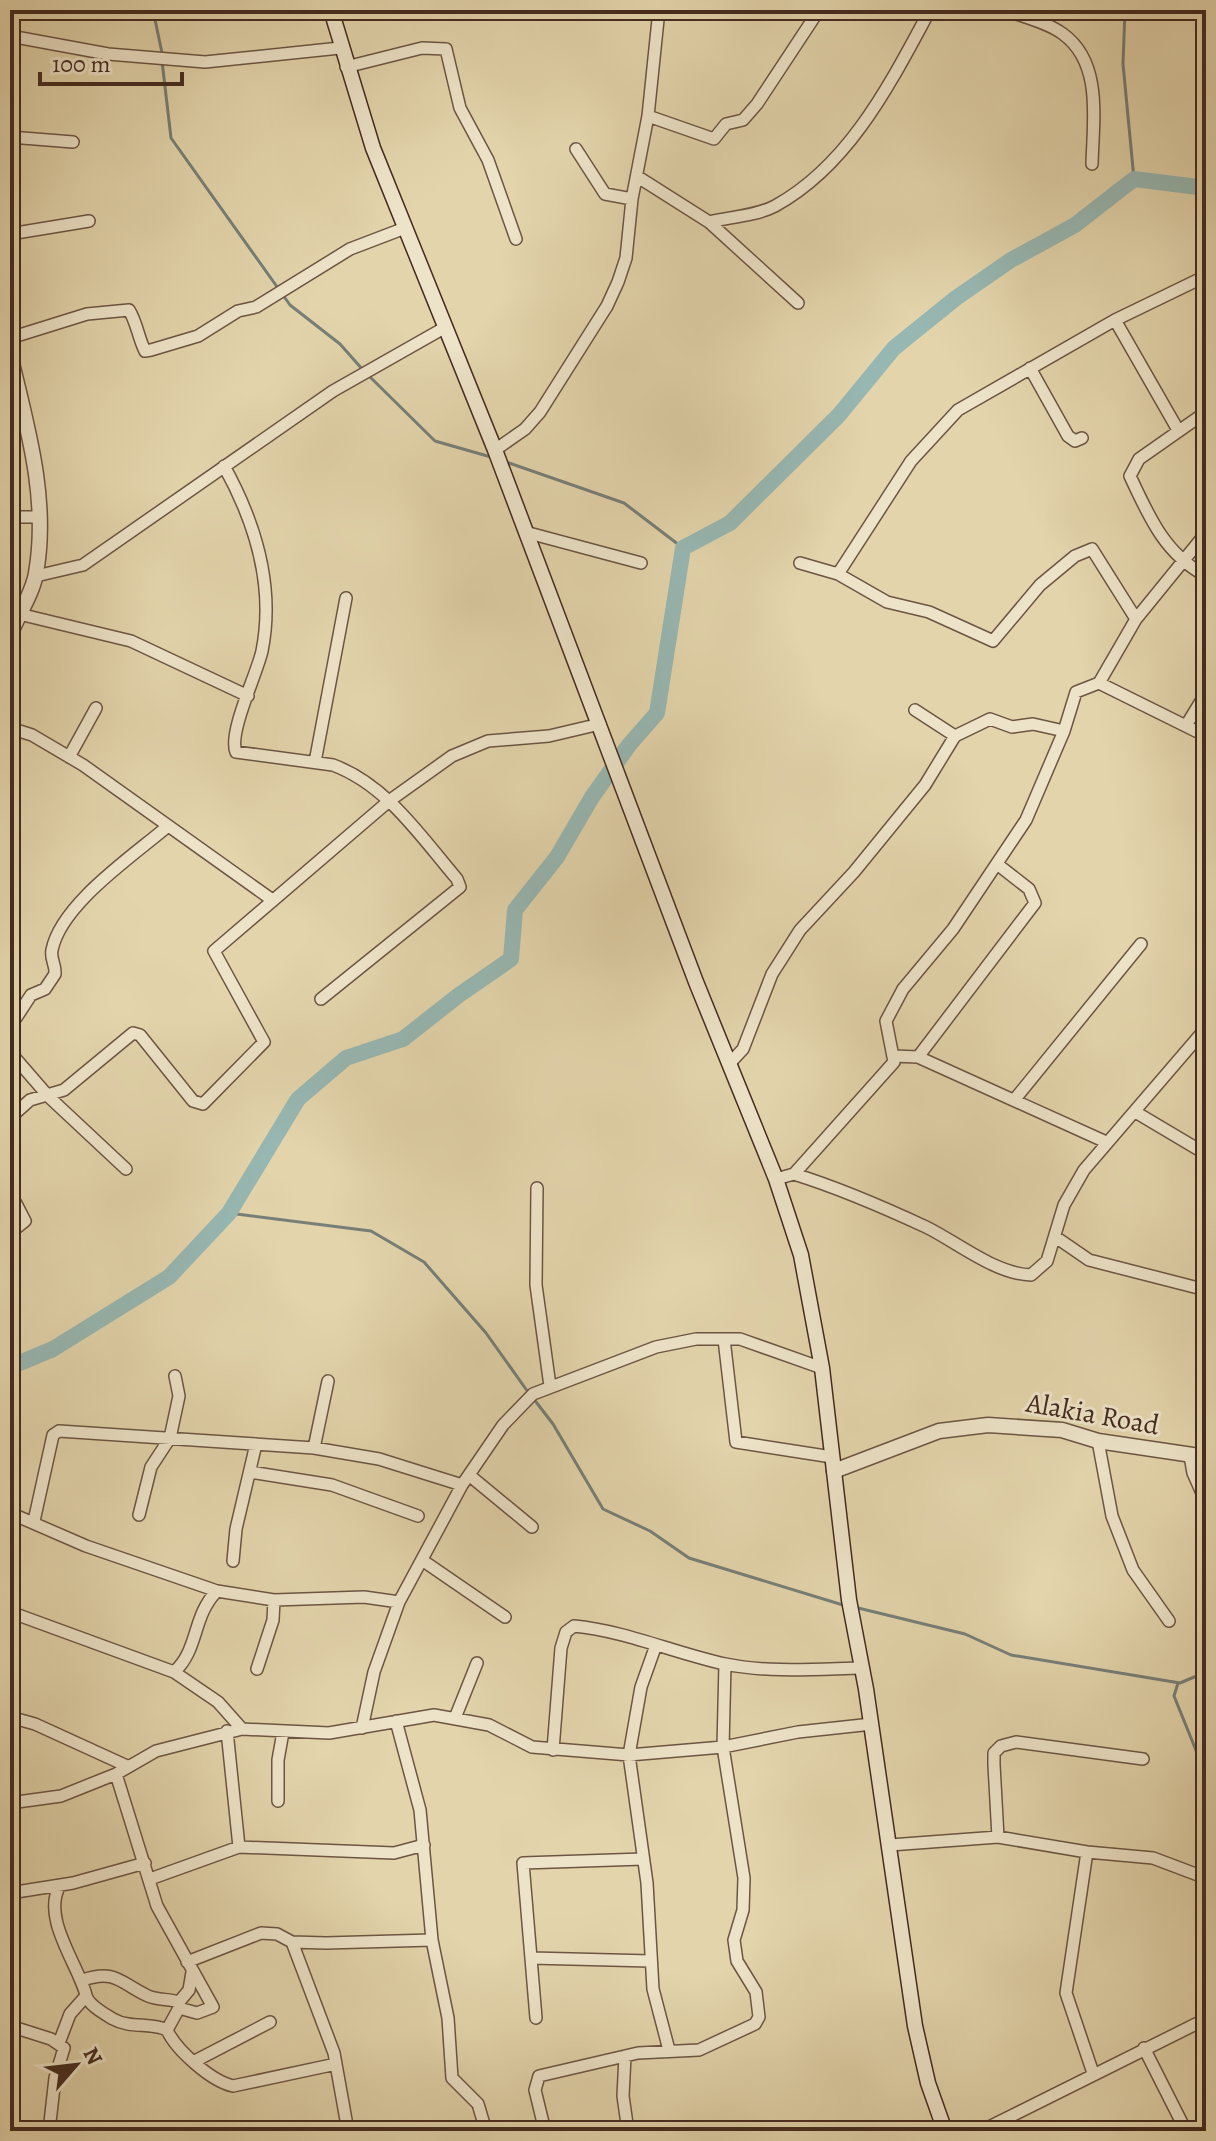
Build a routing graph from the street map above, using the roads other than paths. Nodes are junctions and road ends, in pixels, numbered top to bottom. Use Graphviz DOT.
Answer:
graph roads {
  1 [pos="331,10"];
  2 [pos="659,10"];
  3 [pos="819,10"];
  4 [pos="930,10"];
  5 [pos="1005,10"];
  6 [pos="10,36"];
  7 [pos="340,48"];
  8 [pos="346,67"];
  9 [pos="648,116"];
  10 [pos="10,137"];
  11 [pos="73,142"];
  12 [pos="576,149"];
  13 [pos="1092,164"];
  14 [pos="638,177"];
  15 [pos="632,199"];
  16 [pos="89,221"];
  17 [pos="709,222"];
  18 [pos="405,228"];
  19 [pos="10,234"];
  20 [pos="516,239"];
  21 [pos="1206,276"];
  22 [pos="798,303"];
  23 [pos="1115,320"];
  24 [pos="444,328"];
  25 [pos="10,338"];
  26 [pos="10,355"];
  27 [pos="1030,368"];
  28 [pos="1206,412"];
  29 [pos="1178,430"];
  30 [pos="1082,438"];
  31 [pos="498,457"];
  32 [pos="224,466"];
  33 [pos="10,517"];
  34 [pos="40,517"];
  35 [pos="525,532"];
  36 [pos="1206,533"];
  37 [pos="1180,562"];
  38 [pos="641,563"];
  39 [pos="800,563"];
  40 [pos="838,574"];
  41 [pos="36,576"];
  42 [pos="1206,576"];
  43 [pos="346,598"];
  44 [pos="19,614"];
  45 [pos="1136,619"];
  46 [pos="10,635"];
  47 [pos="1099,683"];
  48 [pos="1206,693"];
  49 [pos="248,696"];
  50 [pos="96,708"];
  51 [pos="915,710"];
  52 [pos="600,724"];
  53 [pos="1187,724"];
  54 [pos="10,728"];
  55 [pos="1064,731"];
  56 [pos="955,736"];
  57 [pos="1206,736"];
  58 [pos="69,757"];
  59 [pos="315,762"];
  60 [pos="389,801"];
  61 [pos="168,826"];
  62 [pos="997,864"];
  63 [pos="271,899"];
  64 [pos="1206,941"];
  65 [pos="1141,944"];
  66 [pos="1206,961"];
  67 [pos="321,999"];
  68 [pos="10,1027"];
  69 [pos="1206,1028"];
  70 [pos="10,1052"];
  71 [pos="894,1056"];
  72 [pos="918,1057"];
  73 [pos="729,1064"];
  74 [pos="49,1097"];
  75 [pos="1015,1099"];
  76 [pos="1137,1113"];
  77 [pos="10,1118"];
  78 [pos="1106,1142"];
  79 [pos="1206,1154"];
  80 [pos="126,1169"];
  81 [pos="794,1174"];
  82 [pos="776,1179"];
  83 [pos="537,1188"];
  84 [pos="10,1192"];
  85 [pos="10,1233"];
  86 [pos="1057,1238"];
  87 [pos="1206,1290"];
  88 [pos="724,1339"];
  89 [pos="822,1368"];
  90 [pos="175,1376"];
  91 [pos="328,1381"];
  92 [pos="541,1390"];
  93 [pos="170,1438"];
  94 [pos="1098,1441"];
  95 [pos="256,1444"];
  96 [pos="314,1448"];
  97 [pos="1190,1456"];
  98 [pos="1206,1457"];
  99 [pos="833,1464"];
  100 [pos="250,1472"];
  101 [pos="466,1480"];
  102 [pos="1206,1502"];
  103 [pos="10,1513"];
  104 [pos="139,1515"];
  105 [pos="418,1516"];
  106 [pos="34,1521"];
  107 [pos="532,1527"];
  108 [pos="422,1560"];
  109 [pos="233,1561"];
  110 [pos="217,1591"];
  111 [pos="274,1600"];
  112 [pos="399,1602"];
  113 [pos="10,1612"];
  114 [pos="505,1617"];
  115 [pos="1169,1621"];
  116 [pos="656,1645"];
  117 [pos="477,1663"];
  118 [pos="725,1664"];
  119 [pos="862,1668"];
  120 [pos="257,1669"];
  121 [pos="174,1672"];
  122 [pos="10,1717"];
  123 [pos="455,1718"];
  124 [pos="396,1721"];
  125 [pos="872,1724"];
  126 [pos="362,1728"];
  127 [pos="242,1729"];
  128 [pos="227,1731"];
  129 [pos="283,1732"];
  130 [pos="723,1747"];
  131 [pos="553,1750"];
  132 [pos="629,1755"];
  133 [pos="1143,1759"];
  134 [pos="127,1766"];
  135 [pos="116,1774"];
  136 [pos="278,1801"];
  137 [pos="10,1803"];
  138 [pos="998,1837"];
  139 [pos="424,1845"];
  140 [pos="890,1845"];
  141 [pos="239,1847"];
  142 [pos="1087,1852"];
  143 [pos="643,1859"];
  144 [pos="145,1863"];
  145 [pos="1206,1878"];
  146 [pos="150,1879"];
  147 [pos="60,1885"];
  148 [pos="10,1893"];
  149 [pos="432,1940"];
  150 [pos="292,1942"];
  151 [pos="531,1958"];
  152 [pos="651,1961"];
  153 [pos="190,1967"];
  154 [pos="83,1980"];
  155 [pos="86,1996"];
  156 [pos="536,2018"];
  157 [pos="1206,2019"];
  158 [pos="270,2022"];
  159 [pos="10,2026"];
  160 [pos="167,2030"];
  161 [pos="59,2043"];
  162 [pos="1144,2048"];
  163 [pos="669,2050"];
  164 [pos="625,2056"];
  165 [pos="195,2061"];
  166 [pos="336,2064"];
  167 [pos="1093,2073"];
  168 [pos="49,2131"];
  169 [pos="260,2131"];
  170 [pos="268,2131"];
  171 [pos="348,2131"];
  172 [pos="486,2131"];
  173 [pos="545,2131"];
  174 [pos="628,2131"];
  175 [pos="945,2131"];
  176 [pos="981,2131"];
  177 [pos="1186,2131"];
  1 -- 7 [label="main road"];
  2 -- 9 [label="street"];
  3 -- 9 [label="street"];
  4 -- 17 [label="street"];
  5 -- 13 [label="street"];
  6 -- 7 [label="street"];
  7 -- 8 [label="main road"];
  8 -- 18 [label="main road"];
  8 -- 20 [label="street"];
  9 -- 14 [label="street"];
  10 -- 11 [label="street"];
  12 -- 15 [label="street"];
  14 -- 15 [label="street"];
  14 -- 17 [label="street"];
  15 -- 31 [label="street"];
  16 -- 19 [label="street"];
  17 -- 22 [label="street"];
  18 -- 24 [label="main road"];
  18 -- 25 [label="street"];
  21 -- 23 [label="street"];
  23 -- 27 [label="street"];
  23 -- 29 [label="street"];
  24 -- 31 [label="main road"];
  24 -- 32 [label="street"];
  26 -- 34 [label="main road"];
  27 -- 30 [label="street"];
  27 -- 40 [label="street"];
  28 -- 29 [label="street"];
  29 -- 37 [label="street"];
  31 -- 35 [label="main road"];
  32 -- 41 [label="street"];
  32 -- 49 [label="street"];
  33 -- 34 [label="street"];
  34 -- 41 [label="main road"];
  35 -- 38 [label="street"];
  35 -- 52 [label="main road"];
  36 -- 37 [label="street"];
  37 -- 42 [label="street"];
  37 -- 45 [label="street"];
  39 -- 40 [label="street"];
  40 -- 45 [label="street"];
  41 -- 44 [label="main road"];
  43 -- 59 [label="street"];
  44 -- 46 [label="main road"];
  44 -- 49 [label="street"];
  45 -- 47 [label="street"];
  47 -- 53 [label="street"];
  47 -- 55 [label="street"];
  48 -- 53 [label="street"];
  49 -- 59 [label="street"];
  50 -- 58 [label="street"];
  51 -- 56 [label="street"];
  52 -- 60 [label="street"];
  52 -- 73 [label="main road"];
  53 -- 57 [label="street"];
  54 -- 58 [label="street"];
  55 -- 56 [label="street"];
  55 -- 62 [label="street"];
  56 -- 73 [label="street"];
  58 -- 61 [label="street"];
  59 -- 60 [label="street"];
  60 -- 63 [label="street"];
  60 -- 67 [label="street"];
  61 -- 63 [label="street"];
  61 -- 68 [label="street"];
  62 -- 71 [label="street"];
  62 -- 72 [label="street"];
  63 -- 74 [label="street"];
  64 -- 66 [label="street"];
  65 -- 75 [label="street"];
  69 -- 76 [label="street"];
  70 -- 74 [label="street"];
  71 -- 72 [label="street"];
  71 -- 81 [label="street"];
  72 -- 75 [label="street"];
  73 -- 82 [label="main road"];
  74 -- 77 [label="street"];
  74 -- 80 [label="street"];
  75 -- 78 [label="street"];
  76 -- 78 [label="street"];
  76 -- 79 [label="street"];
  78 -- 86 [label="street"];
  81 -- 82 [label="street"];
  81 -- 86 [label="street"];
  82 -- 89 [label="main road"];
  83 -- 92 [label="street"];
  84 -- 85 [label="street"];
  86 -- 87 [label="street"];
  88 -- 89 [label="street"];
  88 -- 92 [label="street"];
  88 -- 99 [label="street"];
  89 -- 99 [label="main road"];
  90 -- 93 [label="street"];
  91 -- 96 [label="street"];
  92 -- 101 [label="street"];
  93 -- 95 [label="street"];
  93 -- 104 [label="street"];
  93 -- 106 [label="street"];
  94 -- 97 [label="main road, Alakia Road"];
  94 -- 99 [label="main road, Alakia Road"];
  94 -- 115 [label="street"];
  95 -- 96 [label="street"];
  95 -- 100 [label="street"];
  96 -- 101 [label="street"];
  97 -- 98 [label="main road, Alakia Road"];
  97 -- 102 [label="street"];
  99 -- 119 [label="main road"];
  100 -- 105 [label="street"];
  100 -- 109 [label="street"];
  101 -- 107 [label="street"];
  101 -- 108 [label="street"];
  103 -- 106 [label="street"];
  106 -- 110 [label="street"];
  108 -- 112 [label="street"];
  108 -- 114 [label="street"];
  110 -- 111 [label="street"];
  110 -- 121 [label="street"];
  111 -- 112 [label="street"];
  111 -- 120 [label="street"];
  112 -- 126 [label="street"];
  113 -- 121 [label="street"];
  116 -- 118 [label="street"];
  116 -- 131 [label="street"];
  116 -- 132 [label="street"];
  117 -- 123 [label="street"];
  118 -- 119 [label="street"];
  118 -- 130 [label="street"];
  119 -- 125 [label="main road"];
  121 -- 127 [label="street"];
  122 -- 134 [label="street"];
  123 -- 124 [label="street"];
  123 -- 131 [label="street"];
  124 -- 126 [label="street"];
  124 -- 139 [label="street"];
  125 -- 130 [label="street"];
  125 -- 140 [label="main road"];
  126 -- 129 [label="street"];
  127 -- 128 [label="street"];
  127 -- 129 [label="street"];
  128 -- 134 [label="street"];
  128 -- 141 [label="street"];
  129 -- 136 [label="street"];
  130 -- 132 [label="street"];
  130 -- 163 [label="street"];
  131 -- 132 [label="street"];
  132 -- 143 [label="street"];
  133 -- 138 [label="street"];
  134 -- 135 [label="street"];
  135 -- 137 [label="street"];
  135 -- 144 [label="street"];
  138 -- 140 [label="street"];
  138 -- 142 [label="street"];
  139 -- 141 [label="street"];
  139 -- 149 [label="street"];
  140 -- 175 [label="main road"];
  141 -- 146 [label="street"];
  142 -- 145 [label="street"];
  142 -- 167 [label="street"];
  143 -- 151 [label="street"];
  143 -- 152 [label="street"];
  144 -- 146 [label="street"];
  144 -- 147 [label="street"];
  146 -- 153 [label="street"];
  147 -- 148 [label="street"];
  147 -- 154 [label="street"];
  149 -- 150 [label="street"];
  149 -- 172 [label="street"];
  150 -- 153 [label="street"];
  150 -- 166 [label="street"];
  151 -- 152 [label="street"];
  151 -- 156 [label="street"];
  152 -- 163 [label="street"];
  153 -- 154 [label="street"];
  153 -- 160 [label="street"];
  154 -- 155 [label="street"];
  155 -- 160 [label="street"];
  155 -- 161 [label="street"];
  157 -- 162 [label="street"];
  158 -- 165 [label="street"];
  159 -- 161 [label="street"];
  160 -- 165 [label="street"];
  161 -- 168 [label="street"];
  162 -- 167 [label="street"];
  162 -- 177 [label="street"];
  163 -- 164 [label="street"];
  164 -- 173 [label="street"];
  164 -- 174 [label="street"];
  165 -- 166 [label="street"];
  166 -- 171 [label="street"];
  167 -- 176 [label="street"];
  169 -- 170 [label="street"];
}
